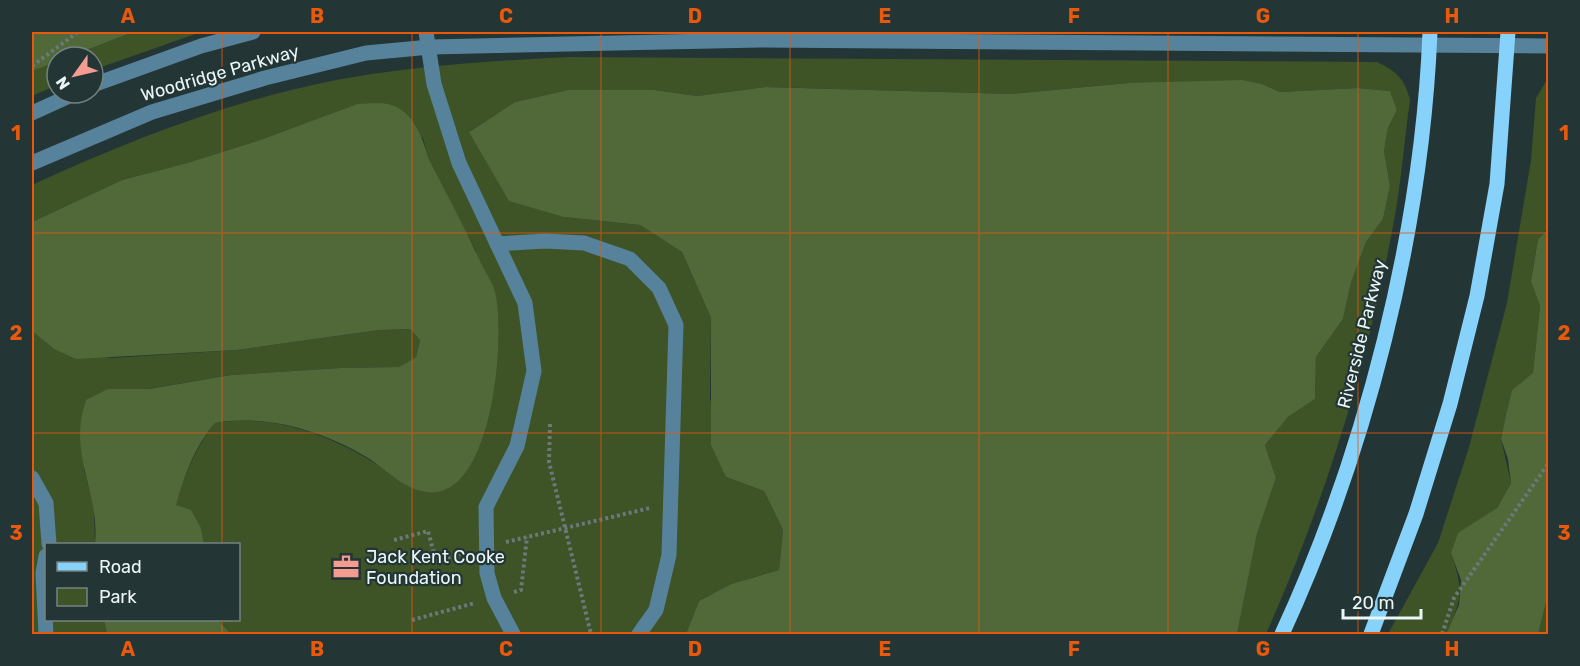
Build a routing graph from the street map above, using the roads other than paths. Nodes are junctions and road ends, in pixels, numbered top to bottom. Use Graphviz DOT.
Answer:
graph roads {
  1 [pos="253,32"];
  2 [pos="426,32"];
  3 [pos="435,32"];
  4 [pos="1430,38"];
  5 [pos="1508,39"];
  6 [pos="1548,46"];
  7 [pos="430,47"];
  8 [pos="105,81"];
  9 [pos="49,105"];
  10 [pos="32,113"];
  11 [pos="32,164"];
  12 [pos="497,244"];
  13 [pos="32,478"];
  14 [pos="49,543"];
  15 [pos="45,562"];
  16 [pos="45,614"];
  17 [pos="513,634"];
  18 [pos="639,634"];
  19 [pos="1282,634"];
  20 [pos="1371,634"];
  1 -- 8 [label="street, Woodridge Parkway"];
  2 -- 7 [label="street"];
  3 -- 7 [label="street"];
  4 -- 5 [label="street, Woodridge Parkway"];
  4 -- 7 [label="street, Woodridge Parkway"];
  4 -- 19 [label="main road, Riverside Parkway"];
  5 -- 6 [label="street, Woodridge Parkway"];
  5 -- 20 [label="main road"];
  7 -- 11 [label="street, Woodridge Parkway"];
  7 -- 12 [label="street"];
  9 -- 10 [label="street"];
  12 -- 17 [label="street"];
  12 -- 18 [label="street"];
  13 -- 14 [label="street"];
  15 -- 16 [label="street"];
}
